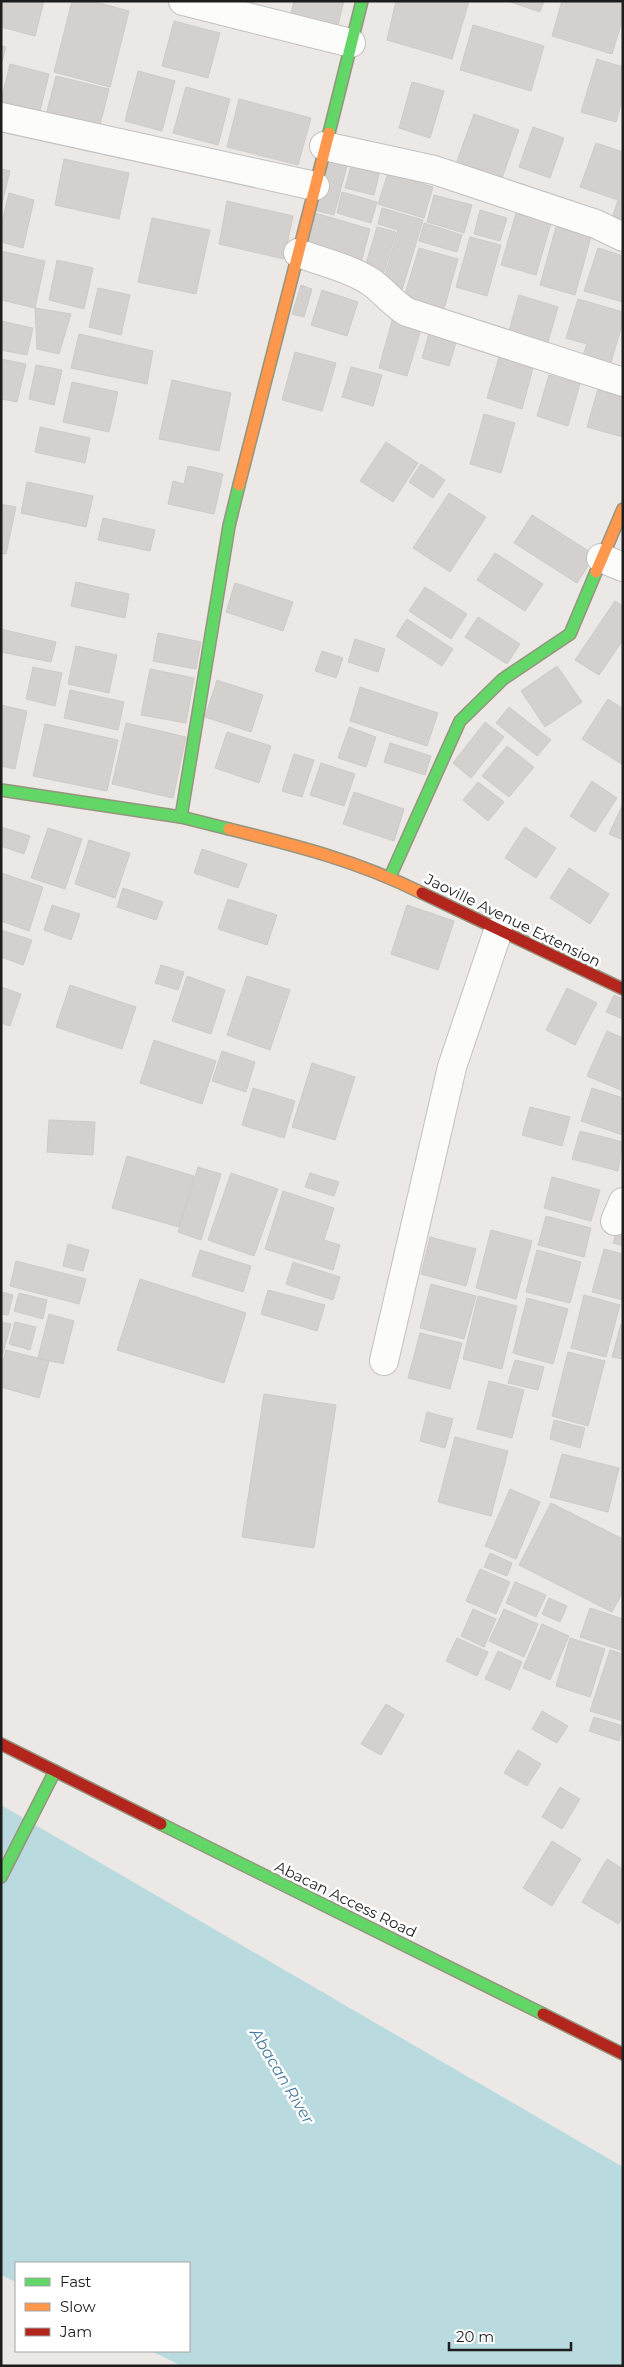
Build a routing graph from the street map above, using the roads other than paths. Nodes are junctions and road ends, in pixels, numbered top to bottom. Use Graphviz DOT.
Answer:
graph roads {
  1 [pos="183,1"];
  2 [pos="362,1"];
  3 [pos="351,43"];
  4 [pos="1,117"];
  5 [pos="324,146"];
  6 [pos="315,186"];
  7 [pos="623,237"];
  8 [pos="298,254"];
  9 [pos="623,382"];
  10 [pos="623,509"];
  11 [pos="612,563"];
  12 [pos="1,790"];
  13 [pos="181,817"];
  14 [pos="390,877"];
  15 [pos="498,931"];
  16 [pos="623,989"];
  17 [pos="384,1361"];
  18 [pos="1,1744"];
  19 [pos="55,1771"];
  20 [pos="1,1877"];
  21 [pos="623,2054"];
  1 -- 3 [label="street"];
  2 -- 3 [label="street"];
  3 -- 5 [label="street"];
  4 -- 6 [label="street"];
  5 -- 6 [label="street"];
  5 -- 7 [label="street"];
  6 -- 8 [label="street"];
  8 -- 9 [label="street"];
  8 -- 13 [label="street"];
  10 -- 11 [label="street"];
  11 -- 14 [label="street"];
  12 -- 13 [label="street, Jaoville Avenue Extension"];
  13 -- 14 [label="street, Jaoville Avenue Extension"];
  14 -- 15 [label="street, Jaoville Avenue Extension"];
  15 -- 16 [label="street, Jaoville Avenue Extension"];
  15 -- 17 [label="street"];
  18 -- 19 [label="street, Abacan Access Road"];
  19 -- 20 [label="street"];
  19 -- 21 [label="street, Abacan Access Road"];
}
